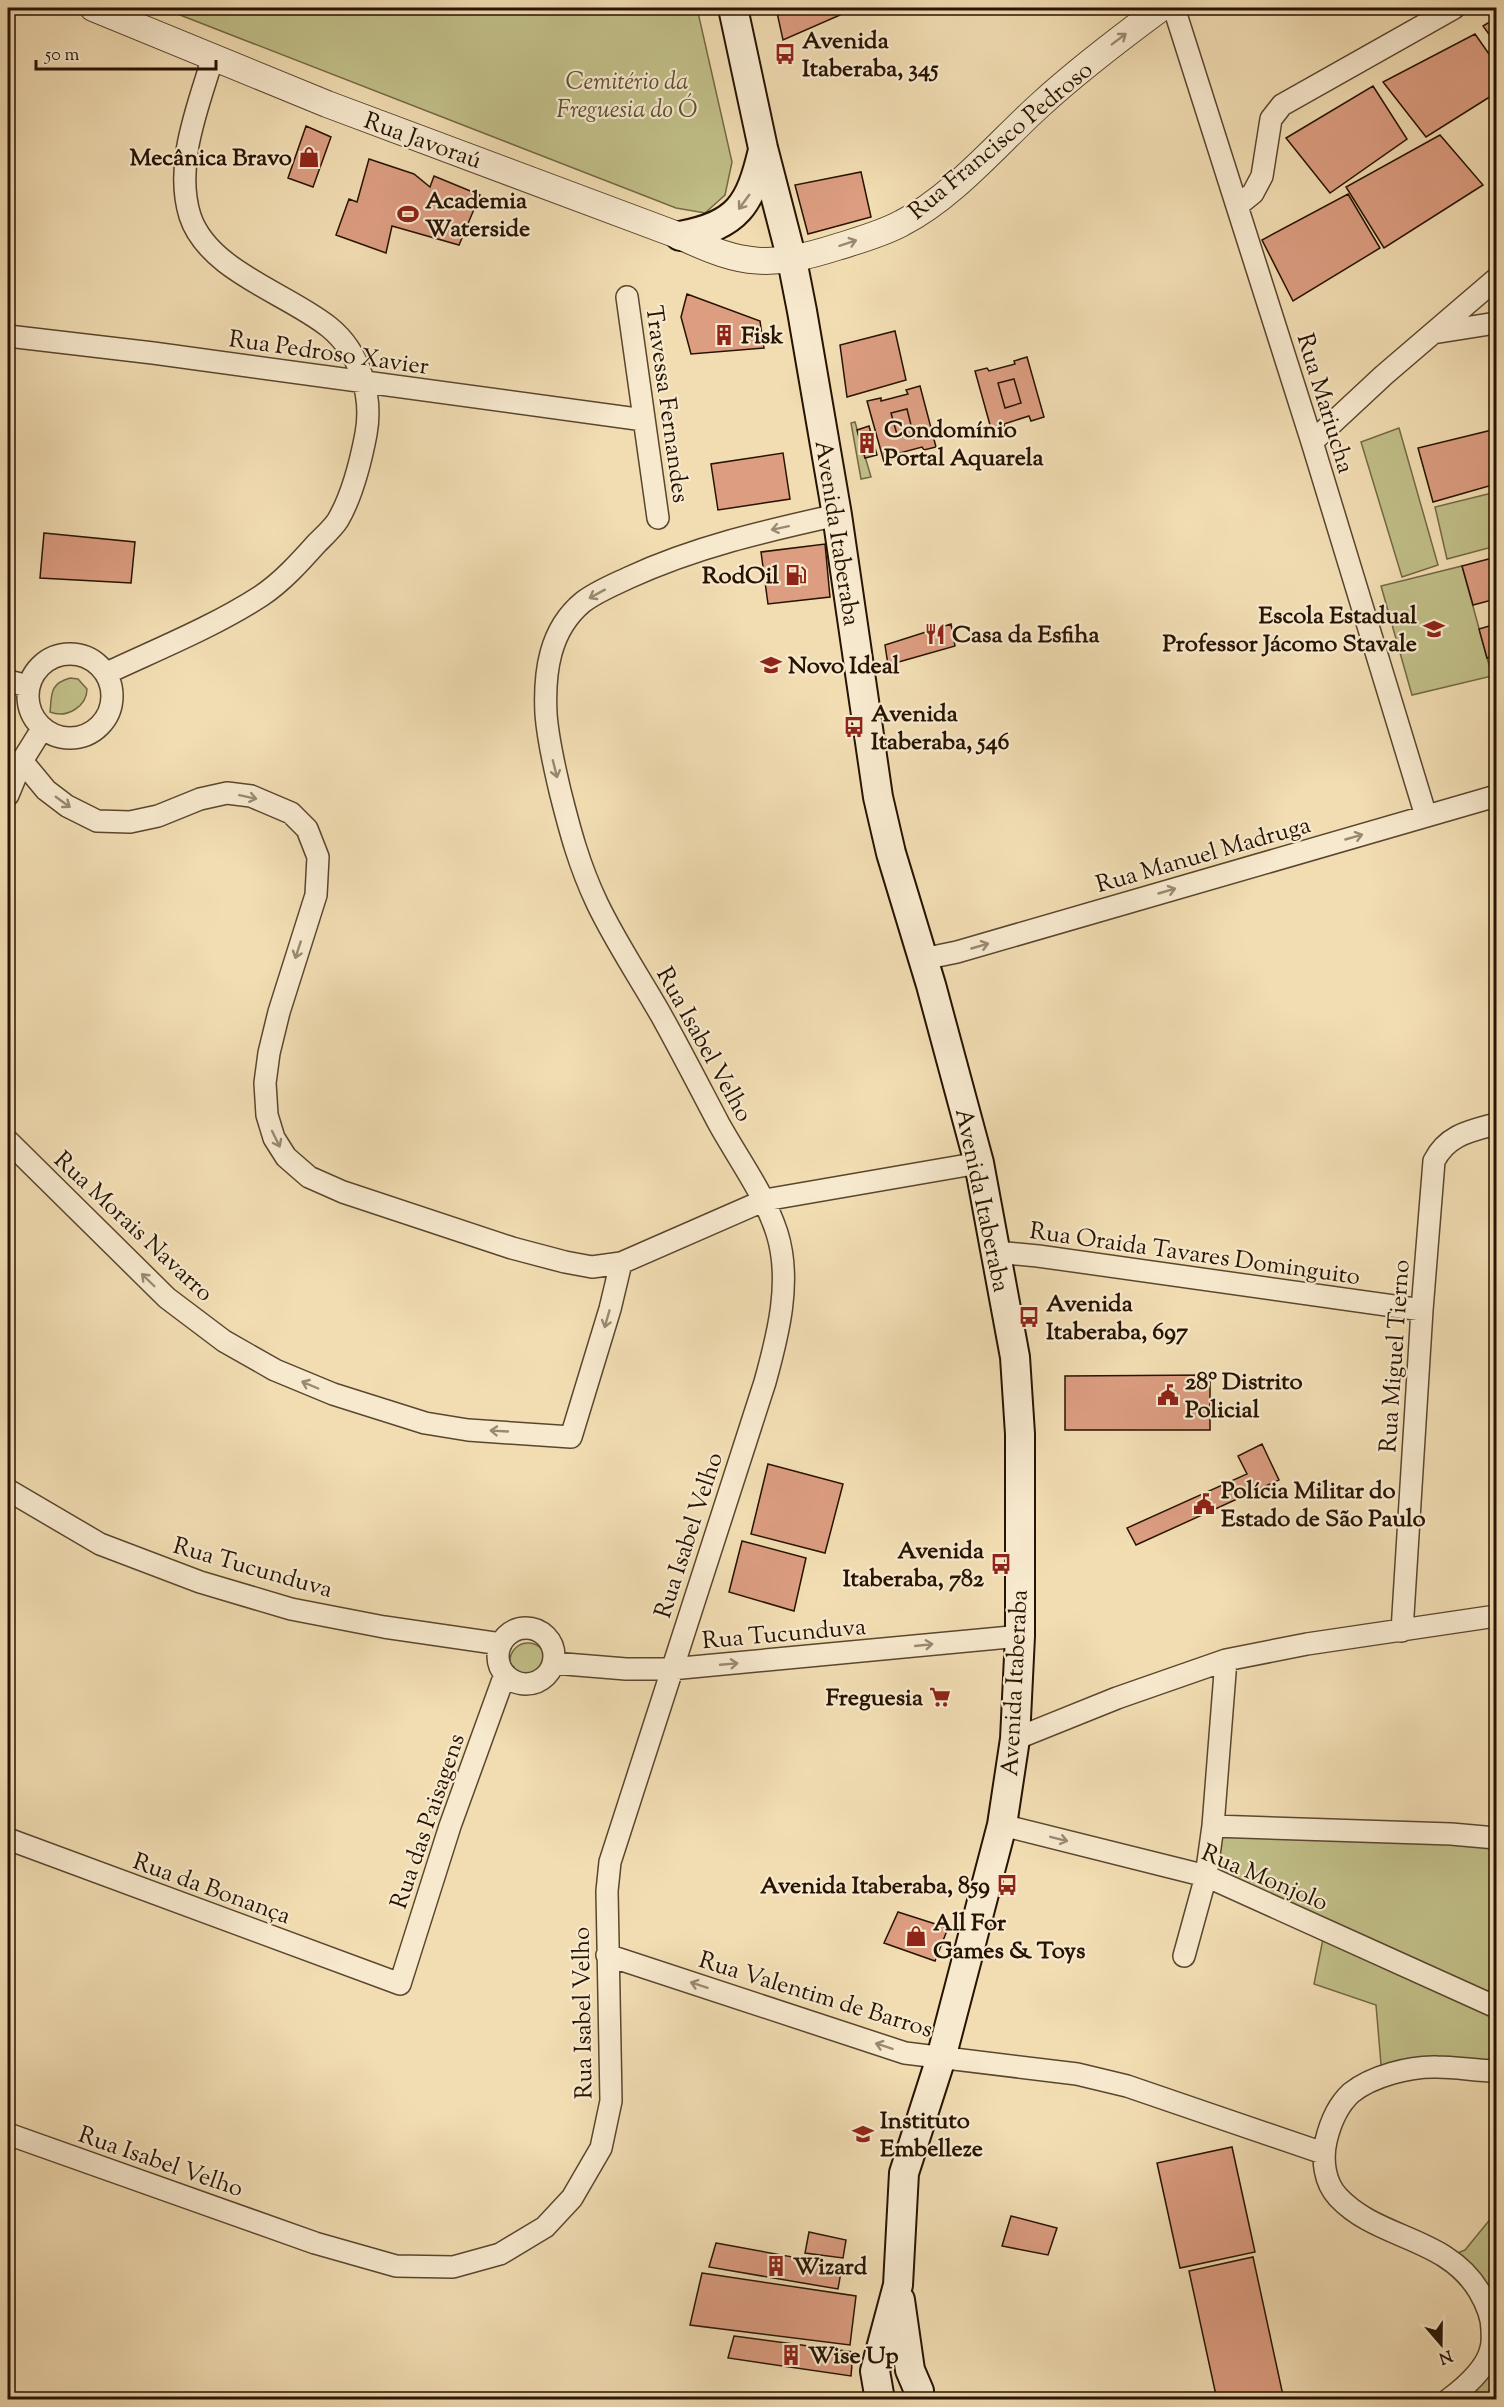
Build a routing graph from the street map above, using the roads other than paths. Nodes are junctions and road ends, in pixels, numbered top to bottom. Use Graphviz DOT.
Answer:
graph roads {
  1 [pos="93,8"];
  2 [pos="734,8"];
  3 [pos="1161,8"];
  4 [pos="1174,8"];
  5 [pos="1454,8"];
  6 [pos="213,57"];
  7 [pos="764,148"];
  8 [pos="1237,206"];
  9 [pos="680,236"];
  10 [pos="792,260"];
  11 [pos="1497,279"];
  12 [pos="627,297"];
  13 [pos="1497,323"];
  14 [pos="1432,333"];
  15 [pos="8,336"];
  16 [pos="366,384"];
  17 [pos="644,420"];
  18 [pos="1312,442"];
  19 [pos="837,515"];
  20 [pos="658,518"];
  21 [pos="107,673"];
  22 [pos="8,681"];
  23 [pos="28,686"];
  24 [pos="42,729"];
  25 [pos="22,760"];
  26 [pos="8,795"];
  27 [pos="1497,796"];
  28 [pos="1426,816"];
  29 [pos="923,959"];
  30 [pos="1497,1124"];
  31 [pos="8,1141"];
  32 [pos="979,1163"];
  33 [pos="765,1200"];
  34 [pos="996,1252"];
  35 [pos="621,1263"];
  36 [pos="1422,1310"];
  37 [pos="8,1490"];
  38 [pos="1497,1616"];
  39 [pos="1402,1631"];
  40 [pos="1020,1636"];
  41 [pos="501,1644"];
  42 [pos="1226,1660"];
  43 [pos="553,1663"];
  44 [pos="671,1670"];
  45 [pos="505,1674"];
  46 [pos="1015,1739"];
  47 [pos="1002,1825"];
  48 [pos="1213,1826"];
  49 [pos="1497,1838"];
  50 [pos="8,1839"];
  51 [pos="1206,1876"];
  52 [pos="607,1954"];
  53 [pos="1184,1956"];
  54 [pos="400,1984"];
  55 [pos="1497,2007"];
  56 [pos="941,2058"];
  57 [pos="1497,2071"];
  58 [pos="8,2134"];
  59 [pos="1323,2153"];
  60 [pos="898,2285"];
  61 [pos="875,2371"];
  62 [pos="921,2395"];
  63 [pos="880,2400"];
  64 [pos="1448,2400"];
  1 -- 6 [label="street, Rua Javoraú"];
  2 -- 7 [label="main road, Avenida Itaberaba"];
  10 -- 3 [label="street, Rua Francisco Pedroso, one-way"];
  4 -- 8 [label="street, Rua Mariucha"];
  5 -- 8 [label="street"];
  6 -- 9 [label="street, Rua Javoraú"];
  6 -- 16 [label="street"];
  7 -- 9 [label="main road, one-way"];
  7 -- 10 [label="main road, Avenida Itaberaba"];
  8 -- 18 [label="street, Rua Mariucha"];
  9 -- 10 [label="street, Rua Javoraú"];
  10 -- 19 [label="main road, Avenida Itaberaba"];
  11 -- 14 [label="street"];
  12 -- 17 [label="street, Travessa Fernandes"];
  13 -- 14 [label="street"];
  14 -- 18 [label="street"];
  15 -- 16 [label="street, Rua Pedroso Xavier"];
  16 -- 17 [label="street, Rua Pedroso Xavier"];
  16 -- 21 [label="street"];
  17 -- 20 [label="street, Travessa Fernandes"];
  18 -- 28 [label="street, Rua Mariucha"];
  19 -- 29 [label="main road, Avenida Itaberaba"];
  19 -- 33 [label="street, Rua Isabel Velho, one-way"];
  21 -- 23 [label="street"];
  21 -- 24 [label="street"];
  22 -- 23 [label="street"];
  23 -- 24 [label="street"];
  24 -- 25 [label="street"];
  25 -- 26 [label="street"];
  25 -- 35 [label="street, one-way"];
  27 -- 28 [label="street, Rua Manuel Madruga"];
  29 -- 28 [label="street, Rua Manuel Madruga, one-way"];
  29 -- 32 [label="main road, Avenida Itaberaba"];
  30 -- 36 [label="street, Rua Miguel Tierno"];
  35 -- 31 [label="street, Rua Morais Navarro, one-way"];
  32 -- 33 [label="street"];
  32 -- 34 [label="main road, Avenida Itaberaba"];
  33 -- 35 [label="street"];
  33 -- 44 [label="street, Rua Isabel Velho"];
  34 -- 36 [label="street, Rua Oraida Tavares Dominguito"];
  34 -- 40 [label="main road, Avenida Itaberaba"];
  36 -- 39 [label="street, Rua Miguel Tierno"];
  37 -- 41 [label="street, Rua Tucunduva"];
  38 -- 39 [label="street"];
  39 -- 42 [label="street"];
  44 -- 40 [label="street, Rua Tucunduva, one-way"];
  40 -- 46 [label="main road, Avenida Itaberaba"];
  41 -- 43 [label="street"];
  41 -- 45 [label="street"];
  42 -- 46 [label="street"];
  42 -- 48 [label="street"];
  43 -- 44 [label="street, Rua Tucunduva"];
  43 -- 45 [label="street"];
  44 -- 52 [label="street, Rua Isabel Velho"];
  45 -- 54 [label="street, Rua das Paisagens"];
  46 -- 47 [label="main road, Avenida Itaberaba"];
  47 -- 51 [label="street, Rua Monjolo, one-way"];
  47 -- 56 [label="main road, Avenida Itaberaba"];
  48 -- 49 [label="street"];
  48 -- 51 [label="street"];
  50 -- 54 [label="street, Rua da Bonança"];
  51 -- 53 [label="street"];
  51 -- 55 [label="street, Rua Monjolo"];
  56 -- 52 [label="street, Rua Valentim de Barros, one-way"];
  52 -- 58 [label="street, Rua Isabel Velho"];
  56 -- 59 [label="street, Rua Valentim de Barros"];
  56 -- 60 [label="main road, Avenida Itaberaba"];
  57 -- 59 [label="street"];
  59 -- 64 [label="street"];
  60 -- 61 [label="main road, Avenida Itaberaba"];
  60 -- 62 [label="main road"];
  61 -- 62 [label="main road"];
  61 -- 63 [label="main road, Avenida Itaberaba"];
}
